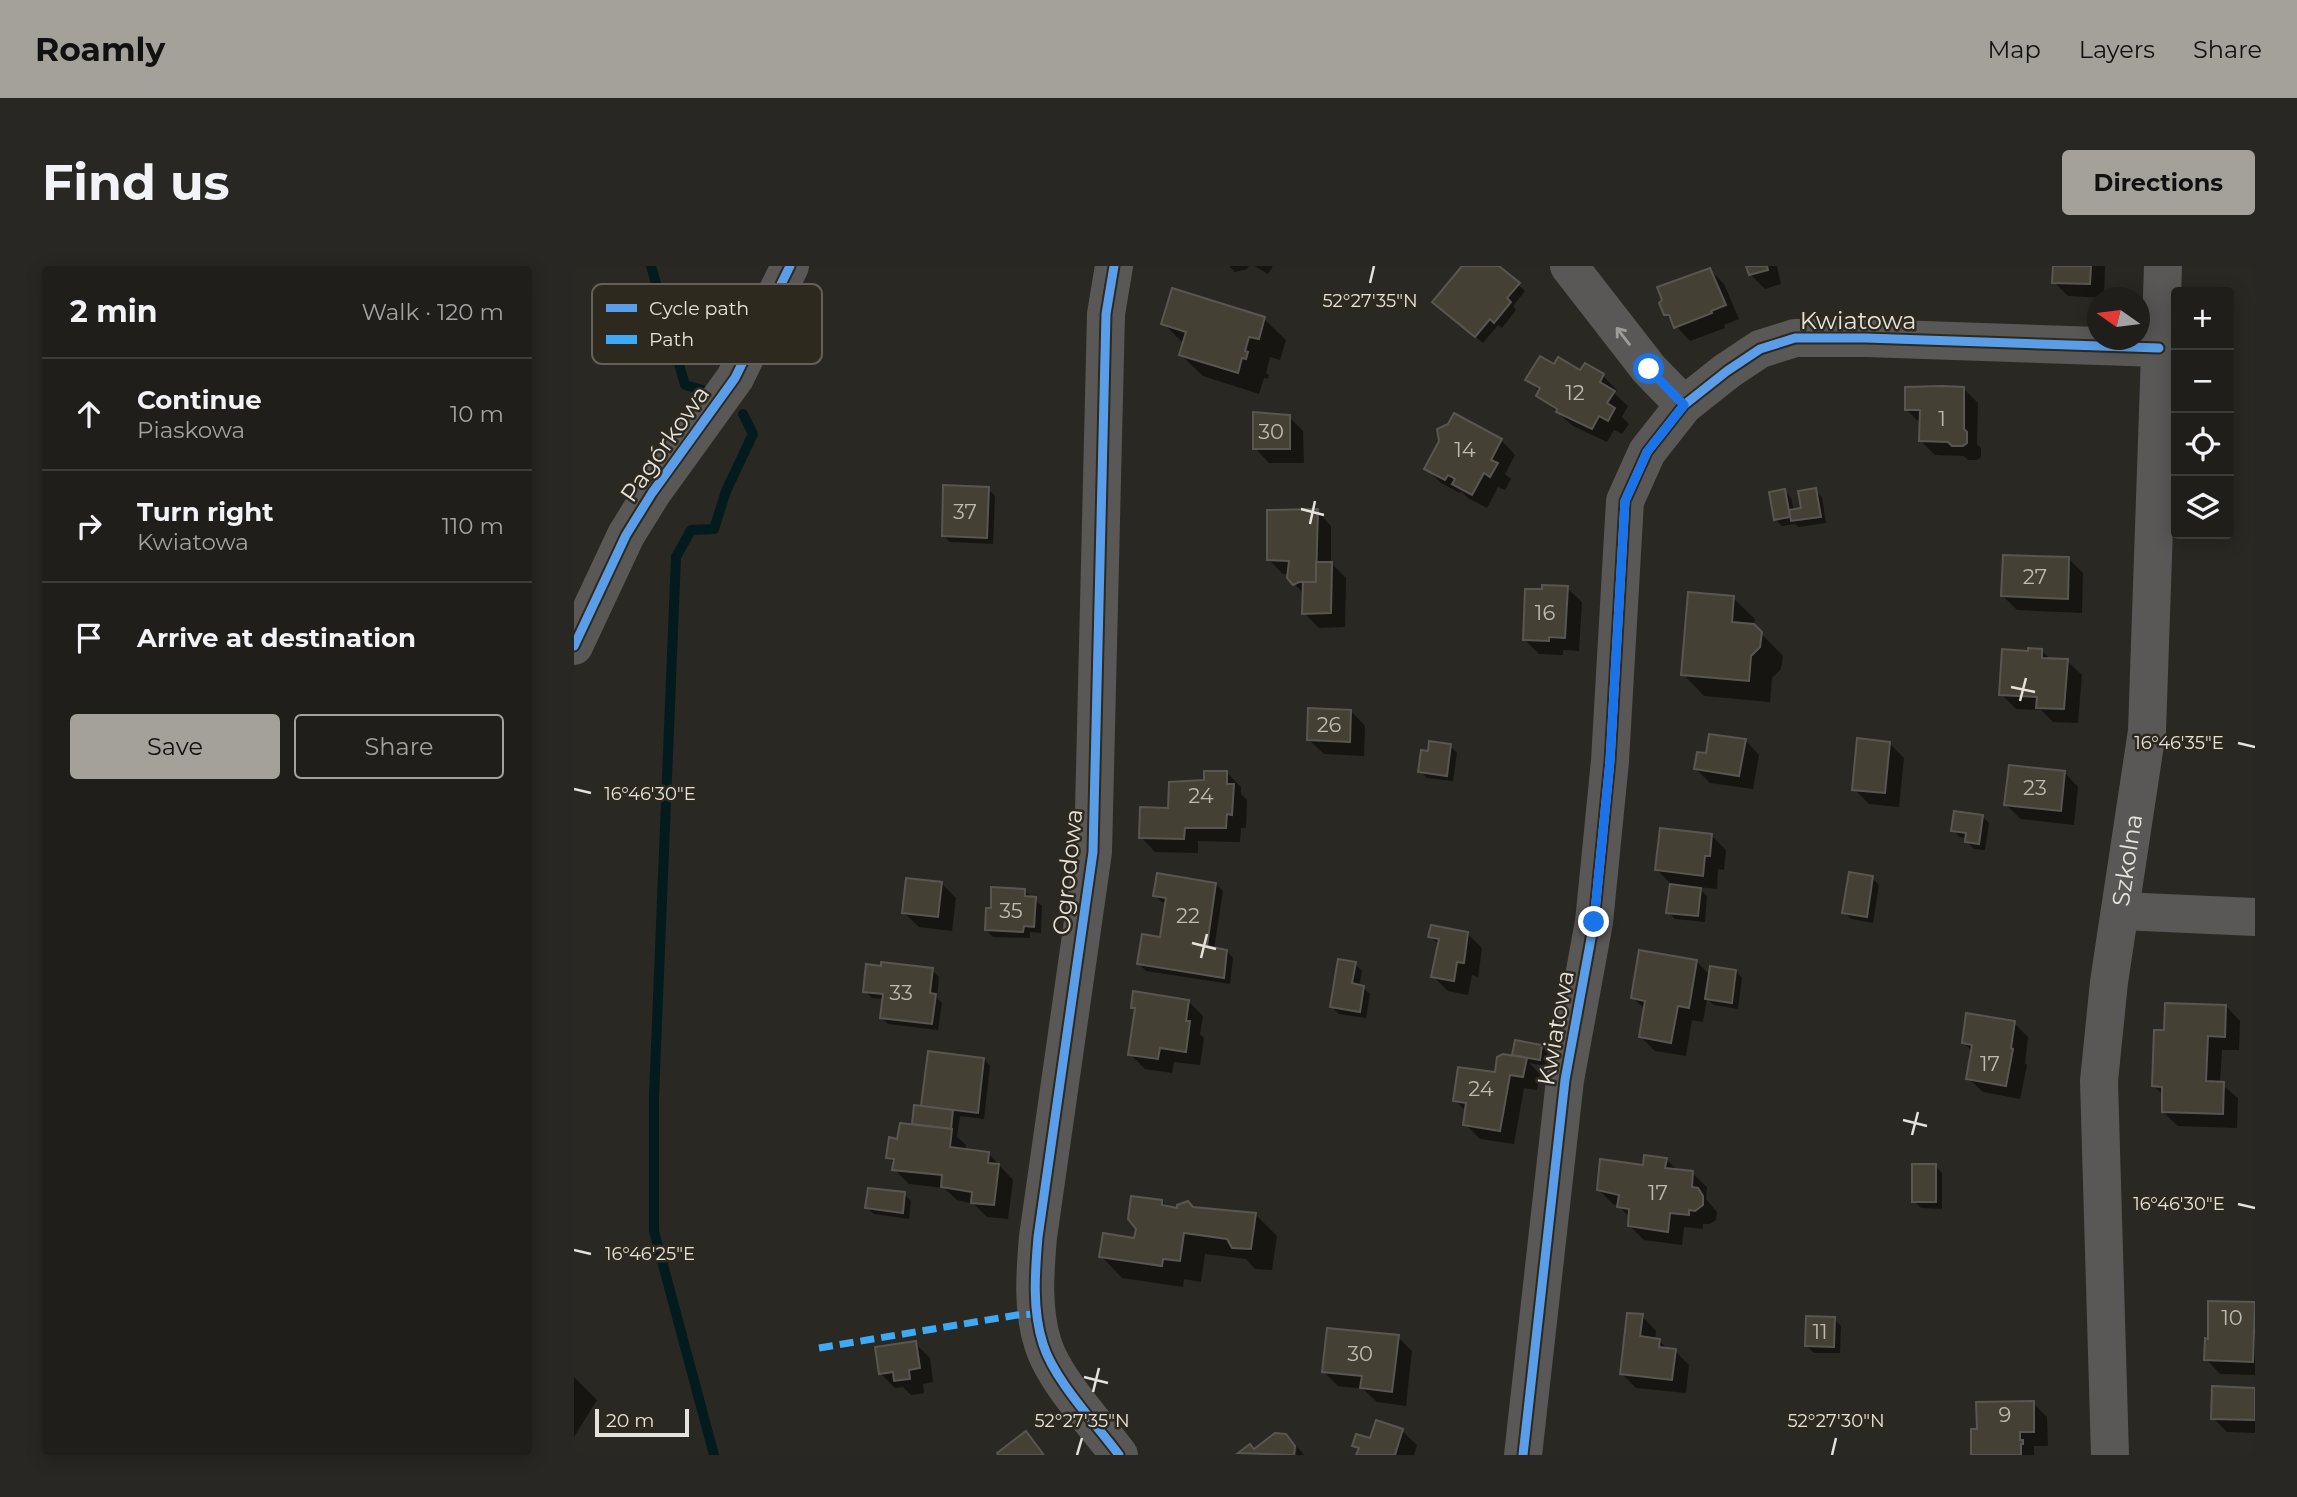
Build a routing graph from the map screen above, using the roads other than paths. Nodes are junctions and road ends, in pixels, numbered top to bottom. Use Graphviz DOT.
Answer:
graph roads {
  1 [pos="790,266"];
  2 [pos="1114,266"];
  3 [pos="1569,266"];
  4 [pos="2163,266"];
  5 [pos="781,284"];
  6 [pos="2159,348"];
  7 [pos="742,364"];
  8 [pos="1684,405"];
  9 [pos="574,646"];
  10 [pos="2120,911"];
  11 [pos="2255,917"];
  12 [pos="1119,1455"];
  13 [pos="1523,1455"];
  14 [pos="2110,1455"];
  1 -- 5 [label="street, Pagórkowa"];
  2 -- 12 [label="street, Ogrodowa"];
  8 -- 3 [label="street, one-way"];
  4 -- 6 [label="street, Szkolna"];
  6 -- 8 [label="street, Kwiatowa"];
  6 -- 10 [label="street, Szkolna"];
  7 -- 9 [label="street, Pagórkowa"];
  8 -- 13 [label="street, Kwiatowa"];
  10 -- 11 [label="street"];
  10 -- 14 [label="street, Szkolna"];
}
